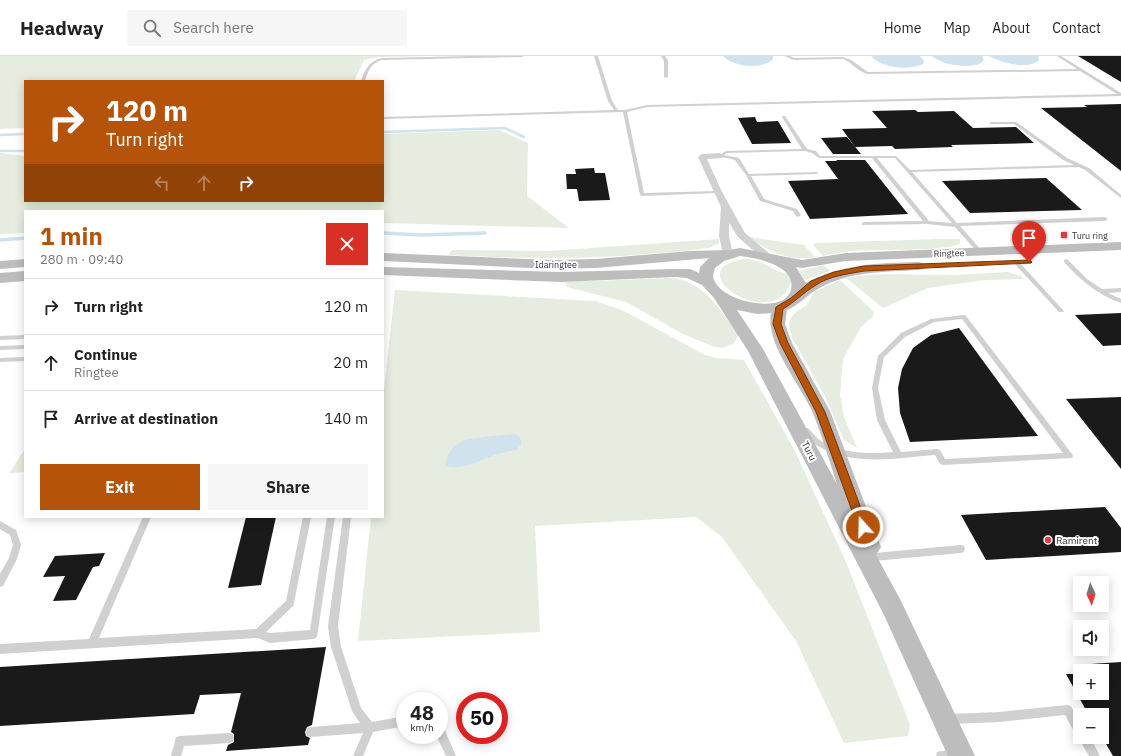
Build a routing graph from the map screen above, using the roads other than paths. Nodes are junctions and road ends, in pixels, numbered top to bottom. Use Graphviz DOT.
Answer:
graph roads {
  1 [pos="522,56"];
  2 [pos="596,56"];
  3 [pos="664,56"];
  4 [pos="787,56"];
  5 [pos="1059,56"];
  6 [pos="848,58"];
  7 [pos="1081,70"];
  8 [pos="666,77"];
  9 [pos="363,80"];
  10 [pos="1120,95"];
  11 [pos="618,111"];
  12 [pos="625,111"];
  13 [pos="784,117"];
  14 [pos="384,118"];
  15 [pos="991,123"];
  16 [pos="804,150"];
  17 [pos="720,156"];
  18 [pos="873,157"];
  19 [pos="1079,166"];
  20 [pos="909,171"];
  21 [pos="816,173"];
  22 [pos="748,176"];
  23 [pos="717,192"];
  24 [pos="1121,197"];
  25 [pos="725,206"];
  26 [pos="798,214"];
  27 [pos="1105,219"];
  28 [pos="927,222"];
  29 [pos="864,224"];
  30 [pos="955,225"];
  31 [pos="1121,246"];
  32 [pos="980,252"];
  33 [pos="728,254"];
  34 [pos="384,257"];
  35 [pos="772,258"];
  36 [pos="1121,258"];
  37 [pos="1066,261"];
  38 [pos="1016,262"];
  39 [pos="24,263"];
  40 [pos="0,265"];
  41 [pos="384,271"];
  42 [pos="24,276"];
  43 [pos="0,278"];
  44 [pos="706,280"];
  45 [pos="1121,290"];
  46 [pos="1101,291"];
  47 [pos="798,295"];
  48 [pos="721,298"];
  49 [pos="1121,300"];
  50 [pos="780,307"];
  51 [pos="1061,311"];
  52 [pos="24,337"];
  53 [pos="0,338"];
  54 [pos="24,347"];
  55 [pos="0,348"];
  56 [pos="24,359"];
  57 [pos="0,360"];
  58 [pos="784,401"];
  59 [pos="836,453"];
  60 [pos="898,454"];
  61 [pos="147,518"];
  62 [pos="306,518"];
  63 [pos="331,518"];
  64 [pos="347,518"];
  65 [pos="0,525"];
  66 [pos="961,549"];
  67 [pos="874,557"];
  68 [pos="0,583"];
  69 [pos="892,607"];
  70 [pos="258,633"];
  71 [pos="92,644"];
  72 [pos="0,649"];
  73 [pos="944,719"];
  74 [pos="1073,720"];
  75 [pos="396,723"];
  76 [pos="370,728"];
  77 [pos="311,732"];
  78 [pos="230,738"];
  79 [pos="445,744"];
  80 [pos="1088,744"];
  81 [pos="176,756"];
  82 [pos="358,756"];
  83 [pos="451,756"];
  84 [pos="955,756"];
  85 [pos="1095,756"];
  1 -- 9 [label="lane"];
  2 -- 11 [label="lane"];
  3 -- 8 [label="lane"];
  4 -- 6 [label="lane"];
  5 -- 7 [label="lane"];
  6 -- 7 [label="lane"];
  7 -- 10 [label="lane"];
  10 -- 12 [label="lane"];
  11 -- 12 [label="lane"];
  11 -- 14 [label="lane"];
  12 -- 23 [label="lane"];
  13 -- 16 [label="lane"];
  15 -- 19 [label="lane"];
  16 -- 17 [label="lane"];
  16 -- 18 [label="lane"];
  17 -- 22 [label="lane"];
  17 -- 23 [label="street"];
  18 -- 20 [label="lane"];
  18 -- 28 [label="lane"];
  19 -- 20 [label="lane"];
  19 -- 24 [label="lane"];
  20 -- 30 [label="lane"];
  21 -- 22 [label="lane"];
  22 -- 26 [label="lane"];
  23 -- 25 [label="street"];
  25 -- 33 [label="street"];
  25 -- 35 [label="street"];
  27 -- 30 [label="lane"];
  28 -- 29 [label="lane"];
  28 -- 30 [label="lane"];
  30 -- 32 [label="lane"];
  31 -- 32 [label="main road, Ringtee"];
  32 -- 35 [label="main road, Ringtee"];
  33 -- 34 [label="main road, Idaringtee"];
  33 -- 35 [label="main road"];
  33 -- 44 [label="main road"];
  35 -- 47 [label="main road"];
  36 -- 37 [label="main road, Ringtee"];
  37 -- 38 [label="main road, Ringtee"];
  37 -- 46 [label="lane"];
  38 -- 47 [label="main road, Ringtee"];
  38 -- 51 [label="lane"];
  39 -- 40 [label="main road"];
  41 -- 44 [label="main road, Idaringtee"];
  42 -- 43 [label="main road"];
  44 -- 48 [label="main road"];
  45 -- 46 [label="lane"];
  46 -- 49 [label="lane"];
  47 -- 50 [label="main road"];
  48 -- 50 [label="main road"];
  48 -- 58 [label="main road, Turu"];
  50 -- 59 [label="main road, Turu"];
  52 -- 53 [label="lane"];
  54 -- 55 [label="lane"];
  56 -- 57 [label="lane"];
  58 -- 59 [label="lane"];
  58 -- 69 [label="main road, Turu"];
  59 -- 60 [label="lane"];
  59 -- 67 [label="main road, Turu"];
  60 -- 60 [label="lane"];
  61 -- 71 [label="lane"];
  62 -- 70 [label="lane"];
  63 -- 70 [label="lane"];
  64 -- 76 [label="lane"];
  65 -- 68 [label="lane"];
  66 -- 67 [label="lane"];
  67 -- 69 [label="main road, Turu"];
  69 -- 73 [label="main road, Turu"];
  70 -- 71 [label="lane"];
  71 -- 72 [label="lane"];
  73 -- 74 [label="lane"];
  73 -- 84 [label="main road, Turu"];
  75 -- 76 [label="lane"];
  76 -- 77 [label="lane"];
  76 -- 82 [label="lane"];
  78 -- 81 [label="lane"];
  79 -- 83 [label="lane"];
  80 -- 85 [label="lane"];
}
